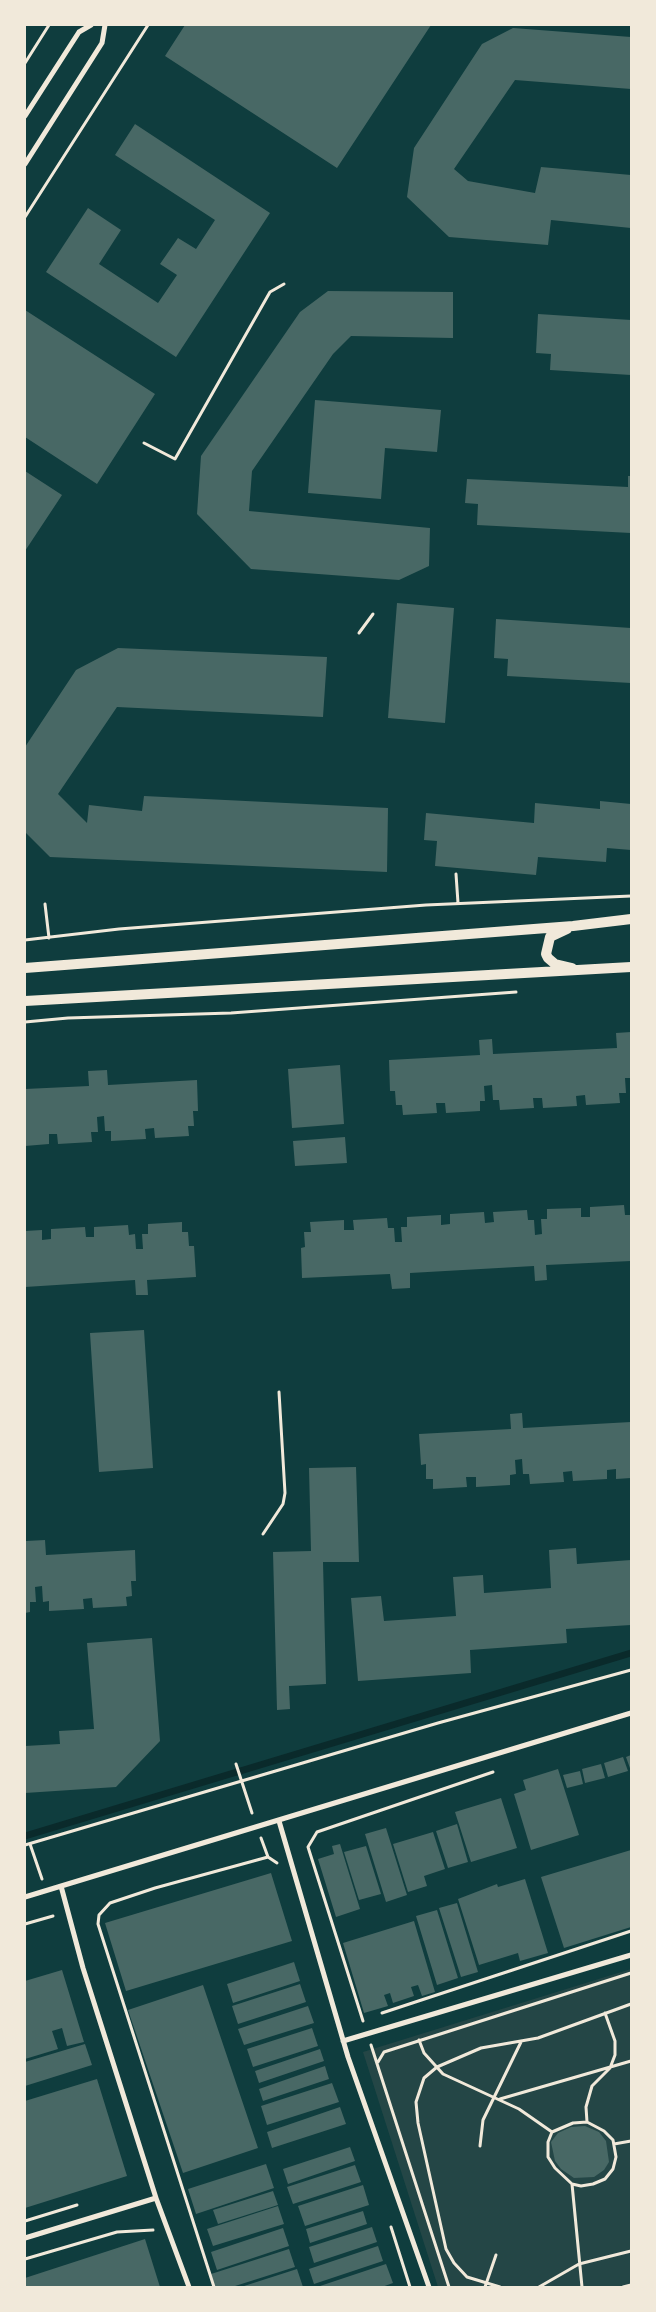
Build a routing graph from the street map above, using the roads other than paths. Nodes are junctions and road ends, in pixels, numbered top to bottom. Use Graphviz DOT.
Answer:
graph roads {
  1 [pos="90,25"];
  2 [pos="105,25"];
  3 [pos="25,116"];
  4 [pos="25,164"];
  5 [pos="631,919"];
  6 [pos="573,926"];
  7 [pos="25,968"];
  8 [pos="631,968"];
  9 [pos="580,971"];
  10 [pos="25,1000"];
  11 [pos="631,1713"];
  12 [pos="279,1821"];
  13 [pos="61,1886"];
  14 [pos="25,1897"];
  15 [pos="631,1955"];
  16 [pos="343,2041"];
  17 [pos="156,2198"];
  18 [pos="25,2238"];
  19 [pos="189,2287"];
  20 [pos="429,2287"];
  1 -- 3 [label="street"];
  2 -- 4 [label="street"];
  5 -- 6 [label="main road"];
  6 -- 7 [label="main road"];
  6 -- 9 [label="main road"];
  8 -- 9 [label="main road"];
  9 -- 10 [label="main road"];
  11 -- 12 [label="street"];
  12 -- 13 [label="street"];
  12 -- 16 [label="street"];
  13 -- 14 [label="street"];
  13 -- 17 [label="street"];
  15 -- 16 [label="street"];
  16 -- 20 [label="street"];
  17 -- 18 [label="street"];
  17 -- 19 [label="street"];
}
